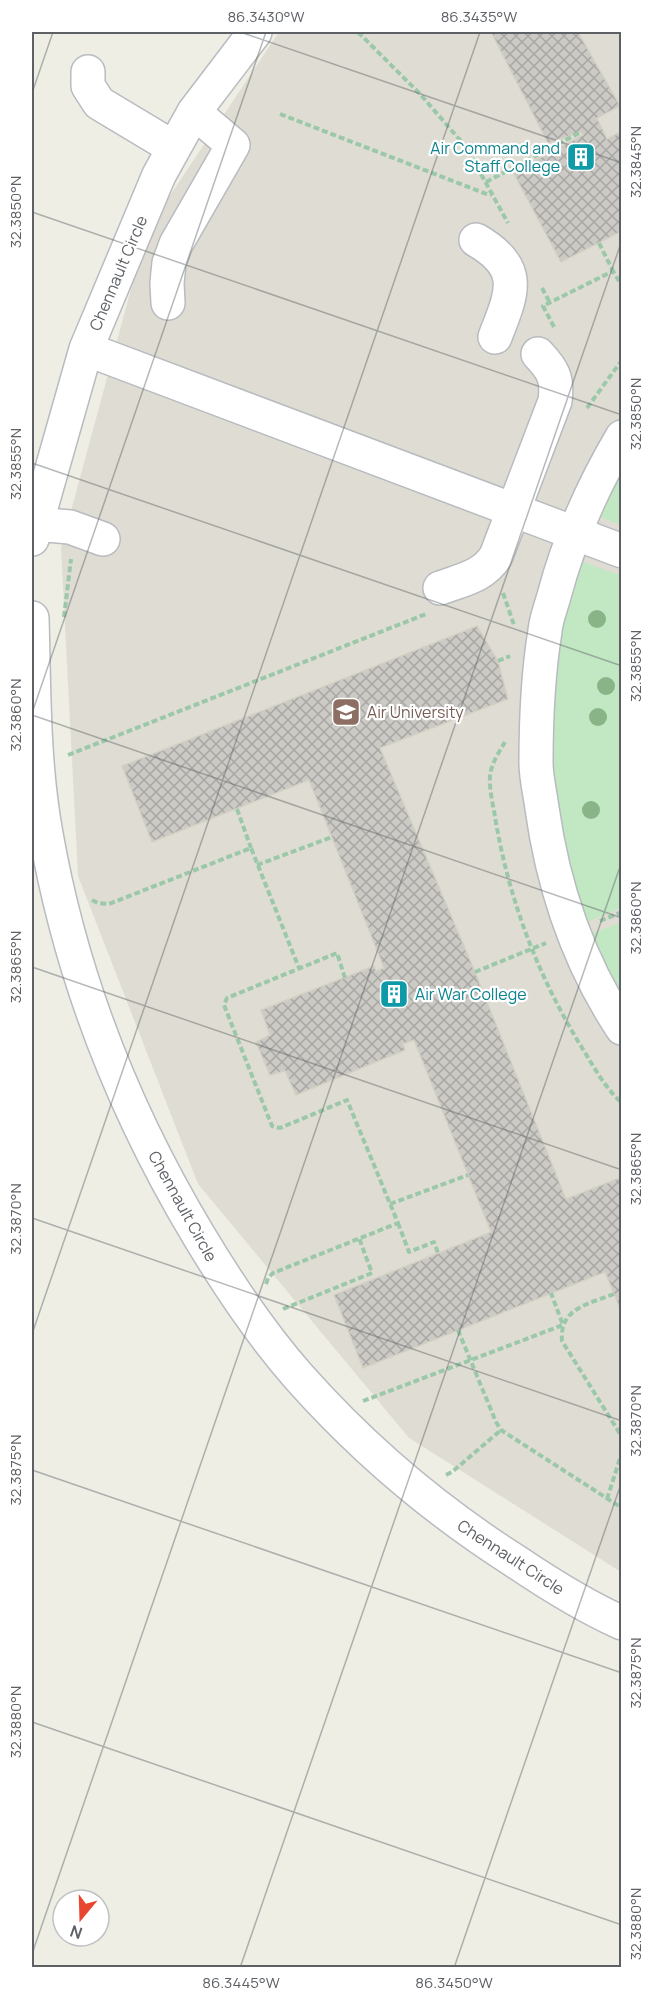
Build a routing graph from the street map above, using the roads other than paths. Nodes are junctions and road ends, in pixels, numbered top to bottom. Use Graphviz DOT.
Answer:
graph roads {
  1 [pos="255,32"];
  2 [pos="88,72"];
  3 [pos="194,112"];
  4 [pos="174,148"];
  5 [pos="476,240"];
  6 [pos="168,303"];
  7 [pos="495,337"];
  8 [pos="548,344"];
  9 [pos="86,349"];
  10 [pos="621,437"];
  11 [pos="514,511"];
  12 [pos="33,532"];
  13 [pos="89,534"];
  14 [pos="574,534"];
  15 [pos="621,552"];
  16 [pos="438,599"];
  17 [pos="32,618"];
  18 [pos="33,729"];
  19 [pos="621,1028"];
  20 [pos="621,1623"];
  1 -- 3 [label="street, Chennault Circle"];
  2 -- 4 [label="street"];
  3 -- 4 [label="street, Chennault Circle"];
  3 -- 6 [label="street"];
  4 -- 9 [label="street, Chennault Circle"];
  5 -- 7 [label="street"];
  8 -- 11 [label="street"];
  9 -- 11 [label="street"];
  9 -- 12 [label="street, Chennault Circle"];
  10 -- 14 [label="street"];
  11 -- 14 [label="street"];
  11 -- 16 [label="street"];
  12 -- 13 [label="street"];
  14 -- 15 [label="street"];
  14 -- 19 [label="street"];
  17 -- 18 [label="street, Chennault Circle"];
  18 -- 20 [label="street, Chennault Circle"];
}
